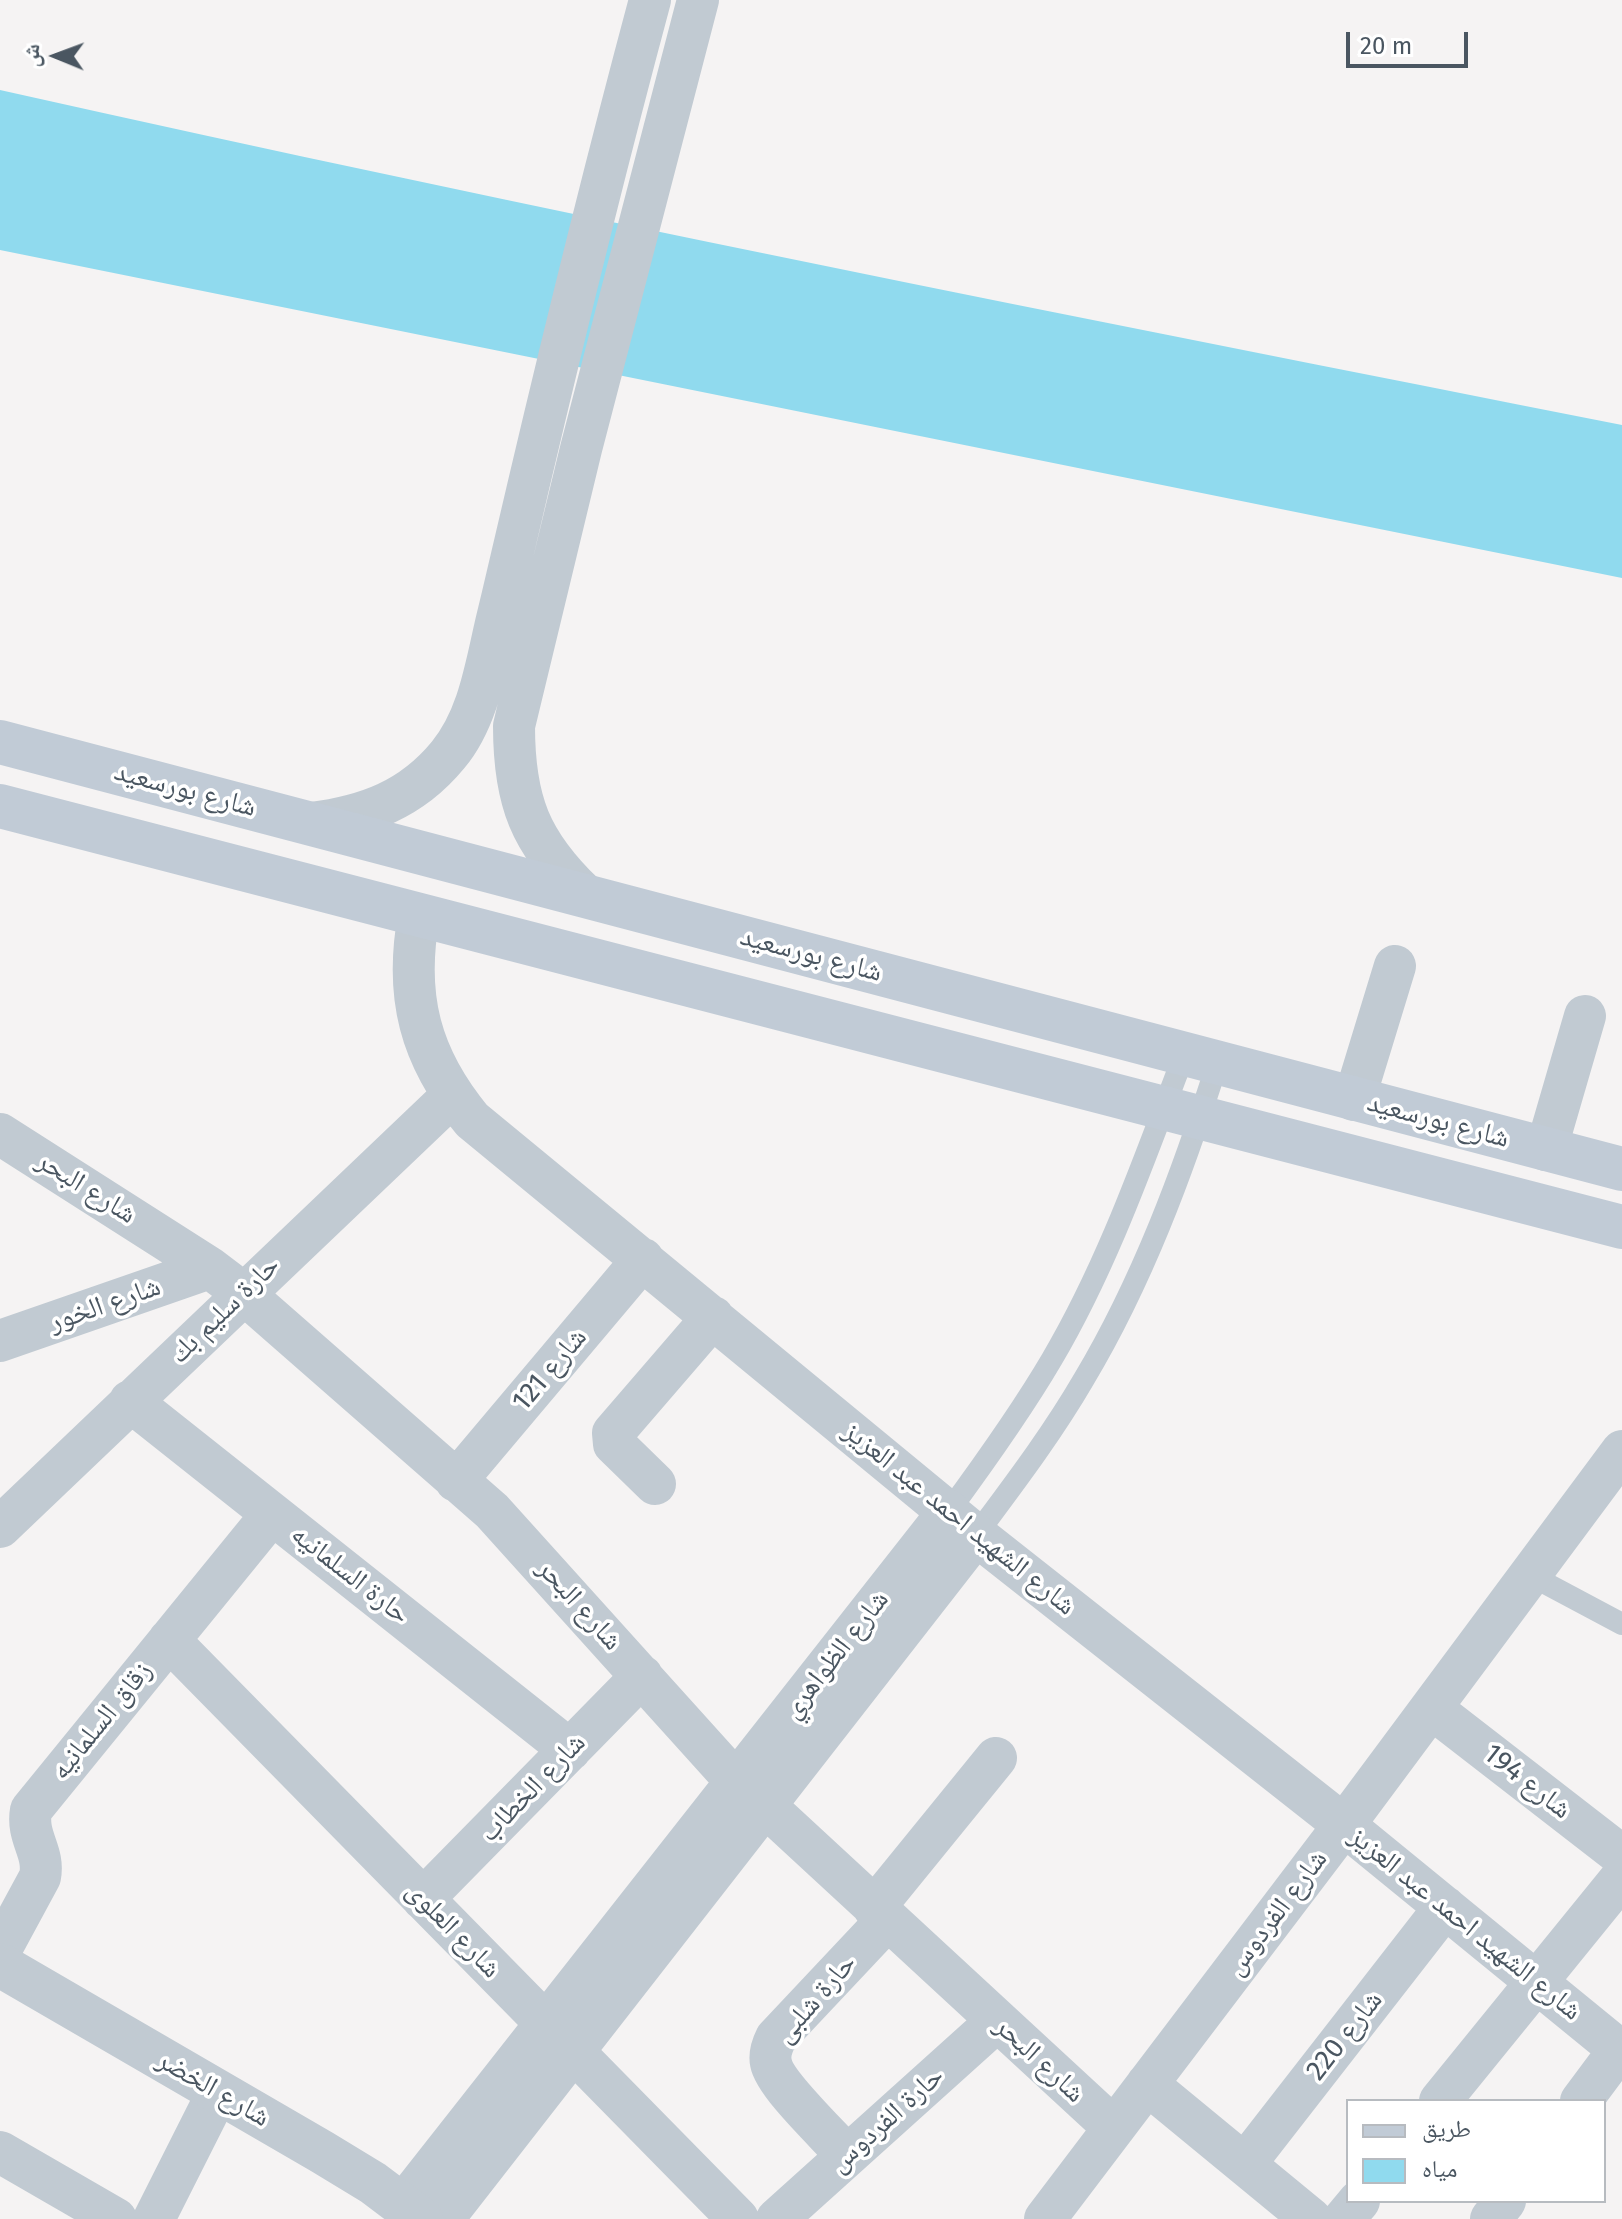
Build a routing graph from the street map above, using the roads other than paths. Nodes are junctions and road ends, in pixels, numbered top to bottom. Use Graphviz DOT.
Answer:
graph roads {
  1 [pos="650,0"];
  2 [pos="698,0"];
  3 [pos="0,742"];
  4 [pos="0,806"];
  5 [pos="311,823"];
  6 [pos="584,894"];
  7 [pos="419,915"];
  8 [pos="1395,966"];
  9 [pos="1585,1016"];
  10 [pos="1201,1059"];
  11 [pos="452,1096"];
  12 [pos="1354,1100"];
  13 [pos="1182,1112"];
  14 [pos="0,1134"];
  15 [pos="1546,1150"];
  16 [pos="1622,1169"];
  17 [pos="1622,1227"];
  18 [pos="643,1259"];
  19 [pos="210,1268"];
  20 [pos="243,1293"];
  21 [pos="713,1317"];
  22 [pos="0,1341"];
  23 [pos="130,1401"];
  24 [pos="1622,1451"];
  25 [pos="456,1481"];
  26 [pos="655,1484"];
  27 [pos="272,1514"];
  28 [pos="962,1523"];
  29 [pos="0,1527"];
  30 [pos="1530,1575"];
  31 [pos="1622,1624"];
  32 [pos="169,1640"];
  33 [pos="642,1676"];
  34 [pos="1431,1708"];
  35 [pos="570,1750"];
  36 [pos="996,1758"];
  37 [pos="751,1793"];
  38 [pos="1344,1825"];
  39 [pos="1622,1856"];
  40 [pos="1622,1877"];
  41 [pos="423,1899"];
  42 [pos="1445,1907"];
  43 [pos="880,1914"];
  44 [pos="0,1951"];
  45 [pos="0,1965"];
  46 [pos="1537,1982"];
  47 [pos="997,2021"];
  48 [pos="560,2037"];
  49 [pos="1621,2051"];
  50 [pos="1147,2084"];
  51 [pos="218,2092"];
  52 [pos="1442,2099"];
  53 [pos="1583,2099"];
  54 [pos="1114,2128"];
  55 [pos="0,2152"];
  56 [pos="847,2156"];
  57 [pos="1245,2164"];
  58 [pos="1357,2203"];
  59 [pos="1503,2203"];
  60 [pos="422,2214"];
  61 [pos="116,2219"];
  62 [pos="154,2219"];
  63 [pos="738,2219"];
  64 [pos="777,2219"];
  65 [pos="1045,2219"];
  66 [pos="1311,2219"];
  67 [pos="1344,2219"];
  68 [pos="1491,2219"];
  1 -- 5 [label="street"];
  2 -- 6 [label="street"];
  3 -- 5 [label="main road, شارع بورسعيد"];
  4 -- 7 [label="main road, شارع بورسعيد"];
  5 -- 6 [label="main road, شارع بورسعيد"];
  6 -- 10 [label="main road, شارع بورسعيد"];
  7 -- 11 [label="street, شارع الشهيد احمد عبد العزيز"];
  7 -- 13 [label="main road, شارع بورسعيد"];
  8 -- 12 [label="street"];
  9 -- 15 [label="street"];
  10 -- 12 [label="main road, شارع بورسعيد"];
  10 -- 13 [label="lane, شارع الظواهري"];
  10 -- 13 [label="lane"];
  11 -- 18 [label="street, شارع الشهيد احمد عبد العزيز"];
  11 -- 20 [label="street, حارة سليم بك"];
  12 -- 15 [label="main road, شارع بورسعيد"];
  13 -- 17 [label="main road, شارع بورسعيد"];
  13 -- 28 [label="lane, شارع الظواهري"];
  13 -- 28 [label="lane, شارع الظواهري"];
  14 -- 19 [label="street, شارع البحر"];
  15 -- 16 [label="main road, شارع بورسعيد"];
  18 -- 21 [label="street, شارع الشهيد احمد عبد العزيز"];
  18 -- 25 [label="street, شارع 121"];
  19 -- 20 [label="street, شارع البحر"];
  19 -- 22 [label="street, شارع الخور"];
  20 -- 23 [label="street, حارة سليم بك"];
  20 -- 25 [label="street, شارع البحر"];
  21 -- 26 [label="street"];
  21 -- 28 [label="street, شارع الشهيد احمد عبد العزيز"];
  23 -- 27 [label="street, حارة السلمانيه"];
  23 -- 29 [label="street, حارة سليم بك"];
  24 -- 30 [label="street, شارع الفردوس"];
  25 -- 33 [label="street, شارع البحر"];
  27 -- 32 [label="street, زقاق السلمانيه"];
  27 -- 35 [label="street, حارة السلمانيه"];
  28 -- 37 [label="street, شارع الظواهري"];
  28 -- 38 [label="street, شارع الشهيد احمد عبد العزيز"];
  30 -- 31 [label="lane"];
  30 -- 34 [label="street, شارع الفردوس"];
  32 -- 41 [label="street, شارع العلوى"];
  32 -- 44 [label="street, زقاق السلمانيه"];
  33 -- 35 [label="street, شارع الخطاب"];
  33 -- 37 [label="street, شارع البحر"];
  34 -- 38 [label="street, شارع الفردوس"];
  34 -- 39 [label="street, شارع 194"];
  35 -- 41 [label="street, شارع الخطاب"];
  36 -- 43 [label="street"];
  37 -- 43 [label="street, شارع البحر"];
  37 -- 48 [label="street, شارع الظواهري"];
  38 -- 42 [label="street, شارع الشهيد احمد عبد العزيز"];
  38 -- 50 [label="street, شارع الفردوس"];
  40 -- 46 [label="street"];
  41 -- 48 [label="street, شارع العلوى"];
  42 -- 46 [label="street, شارع الشهيد احمد عبد العزيز"];
  42 -- 57 [label="street, شارع 220"];
  43 -- 47 [label="street, شارع البحر"];
  43 -- 56 [label="street, حارة شلبى"];
  45 -- 51 [label="street, شارع الخضر"];
  46 -- 49 [label="street, شارع الشهيد احمد عبد العزيز"];
  46 -- 52 [label="street"];
  47 -- 54 [label="street, شارع البحر"];
  47 -- 56 [label="street, حارة الفردوس"];
  48 -- 60 [label="street, شارع الظواهري"];
  48 -- 63 [label="street, شارع العلوى"];
  49 -- 53 [label="street"];
  50 -- 54 [label="street, شارع الفردوس"];
  50 -- 57 [label="street"];
  51 -- 60 [label="street, شارع الخضر"];
  51 -- 62 [label="street"];
  54 -- 65 [label="street, شارع الفردوس"];
  55 -- 61 [label="street"];
  56 -- 64 [label="street, حارة الفردوس"];
  57 -- 66 [label="street"];
  58 -- 67 [label="street"];
  59 -- 68 [label="street"];
}
